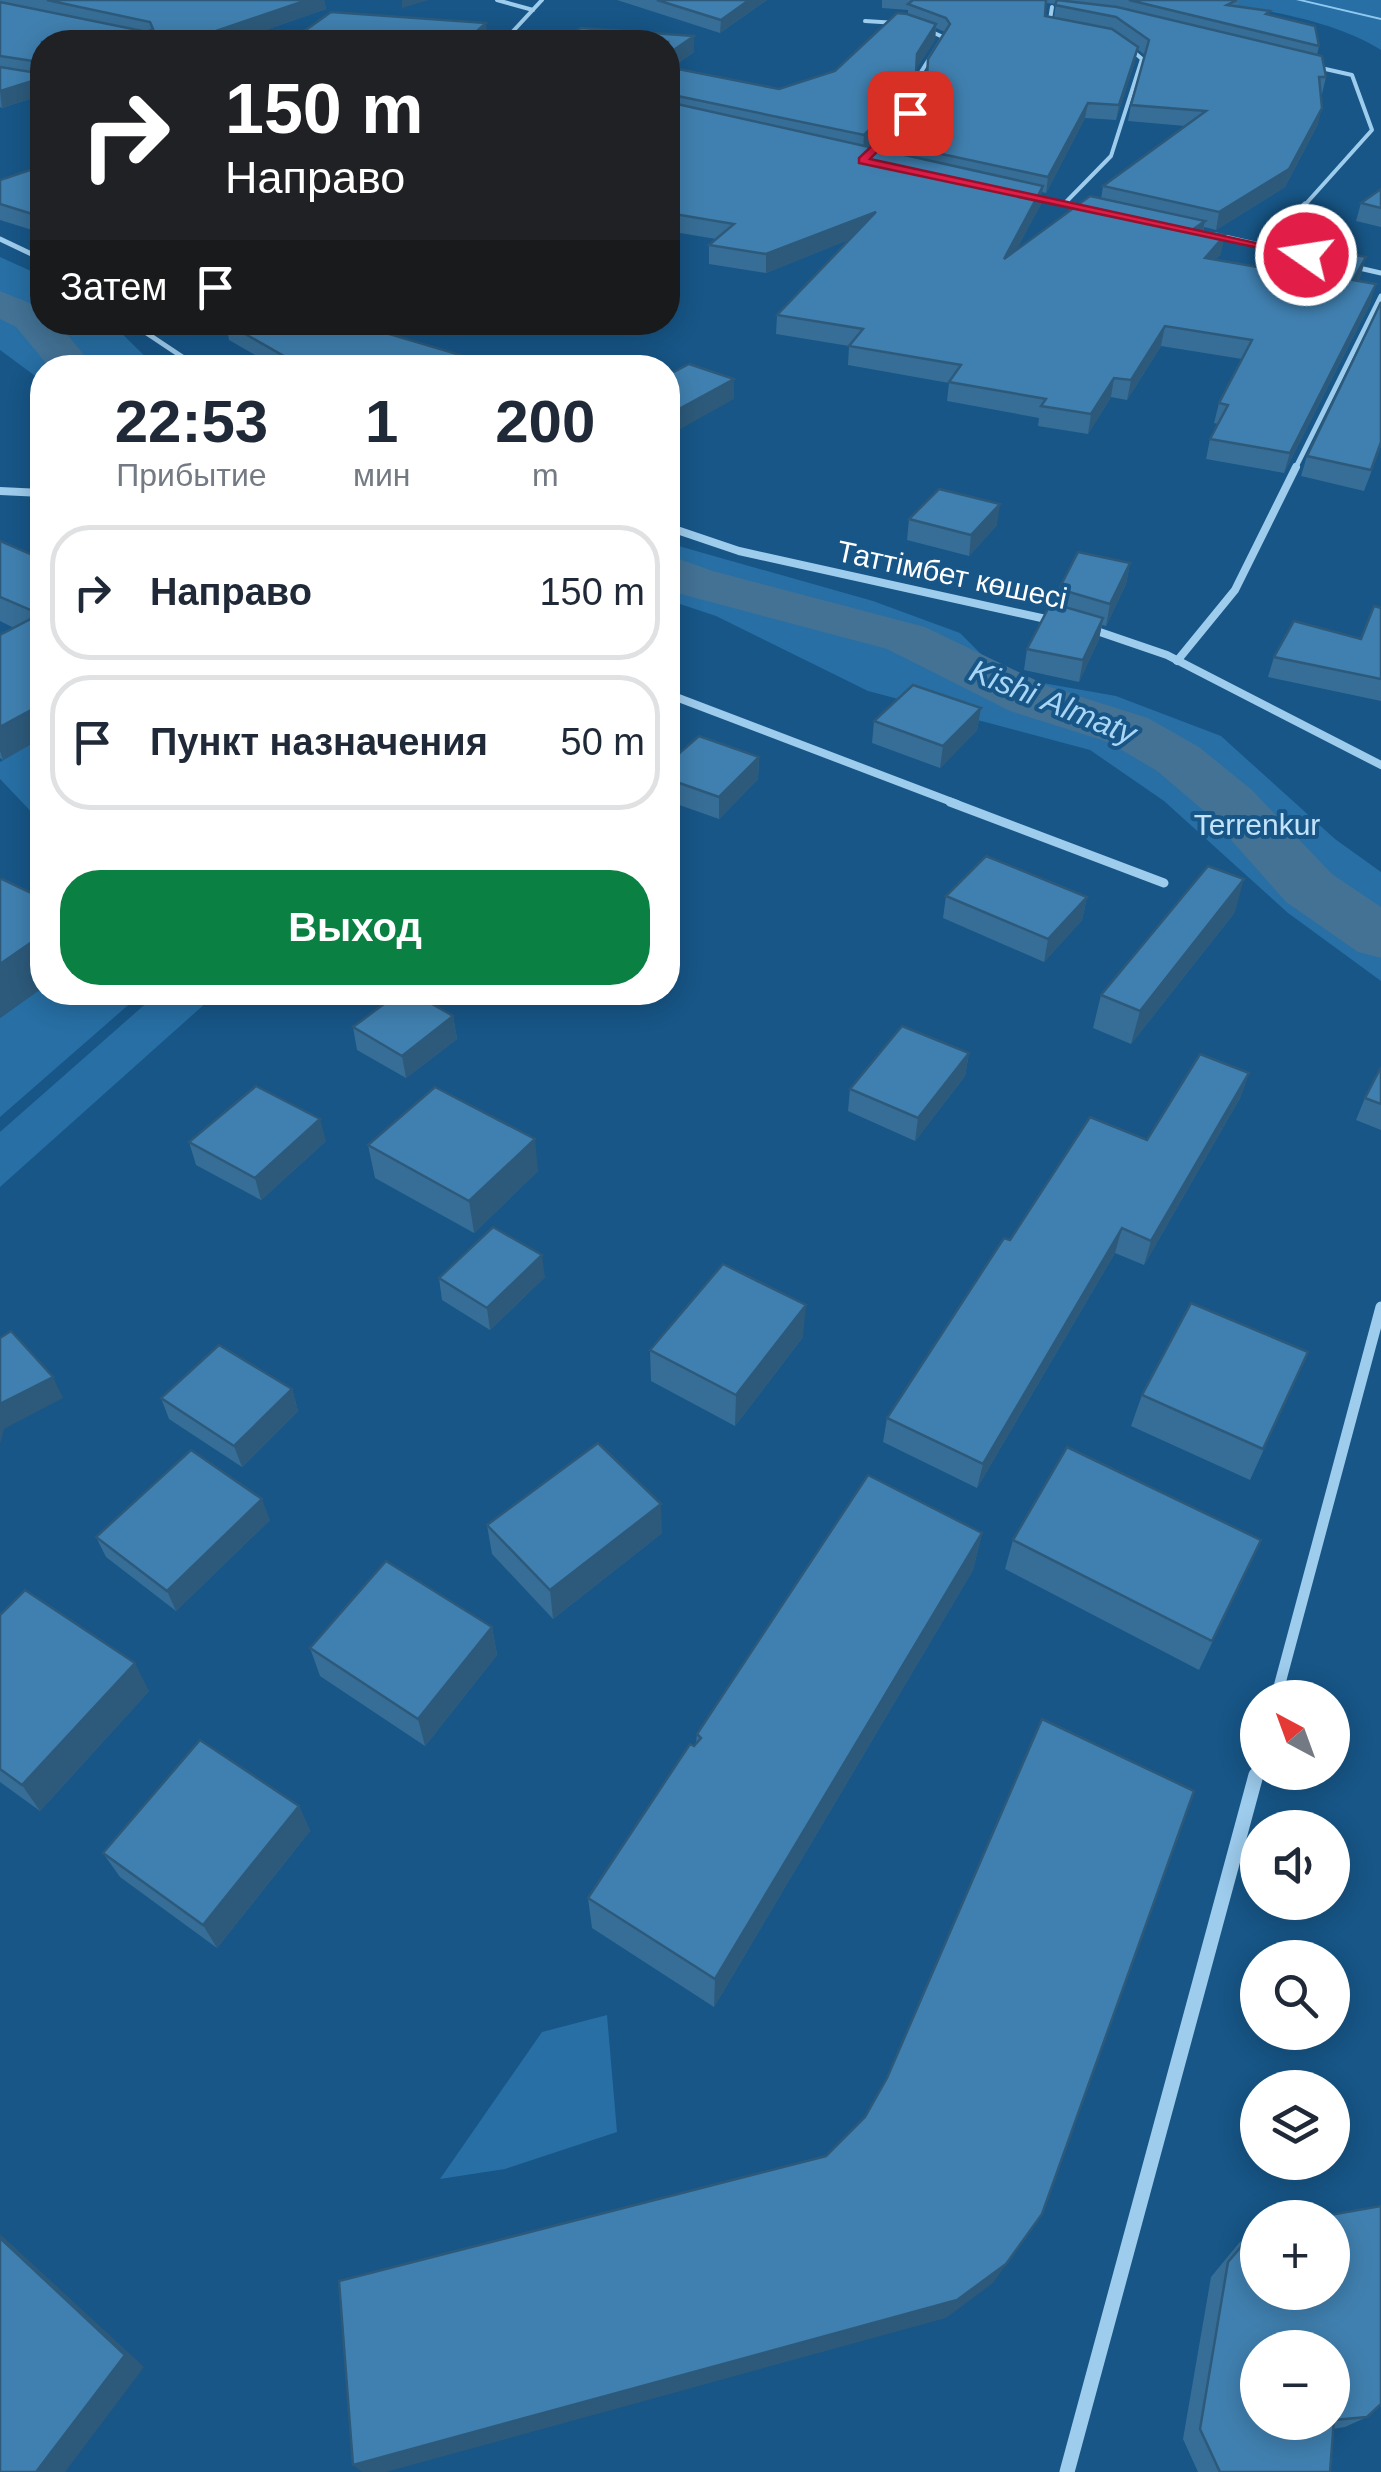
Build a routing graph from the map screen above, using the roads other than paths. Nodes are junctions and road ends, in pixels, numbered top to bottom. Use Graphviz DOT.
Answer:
graph roads {
  1 [pos="496,0"];
  2 [pos="542,0"];
  3 [pos="1068,9"];
  4 [pos="532,10"];
  5 [pos="865,21"];
  6 [pos="1059,27"];
  7 [pos="514,30"];
  8 [pos="1121,43"];
  9 [pos="1297,62"];
  10 [pos="902,122"];
  11 [pos="1372,130"];
  12 [pos="1381,132"];
  13 [pos="1014,192"];
  14 [pos="1065,203"];
  15 [pos="1102,211"];
  16 [pos="1213,234"];
  17 [pos="0,239"];
  18 [pos="1268,246"];
  19 [pos="30,253"];
  20 [pos="1381,273"];
  21 [pos="1381,296"];
  22 [pos="150,335"];
  23 [pos="180,355"];
  24 [pos="0,491"];
  25 [pos="30,492"];
  26 [pos="680,531"];
  27 [pos="1069,624"];
  28 [pos="1087,628"];
  29 [pos="1177,661"];
  30 [pos="680,699"];
  31 [pos="1381,765"];
  32 [pos="1164,883"];
  33 [pos="1381,1307"];
  34 [pos="1281,1680"];
  35 [pos="1252,1790"];
  36 [pos="1067,2472"];
  1 -- 4 [label="street"];
  2 -- 4 [label="street"];
  3 -- 6 [label="street"];
  4 -- 7 [label="street"];
  5 -- 10 [label="street"];
  8 -- 14 [label="street"];
  9 -- 11 [label="street"];
  11 -- 12 [label="street"];
  11 -- 18 [label="street"];
  13 -- 14 [label="street"];
  14 -- 15 [label="street"];
  16 -- 18 [label="street"];
  17 -- 19 [label="street"];
  18 -- 20 [label="street"];
  21 -- 29 [label="street"];
  22 -- 23 [label="street"];
  24 -- 25 [label="street"];
  26 -- 27 [label="street, Таттімбет көшесі"];
  28 -- 29 [label="street, Таттімбет көшесі"];
  29 -- 31 [label="street, Таттімбет көшесі"];
  30 -- 32 [label="street"];
  33 -- 34 [label="street"];
  35 -- 36 [label="street"];
}
